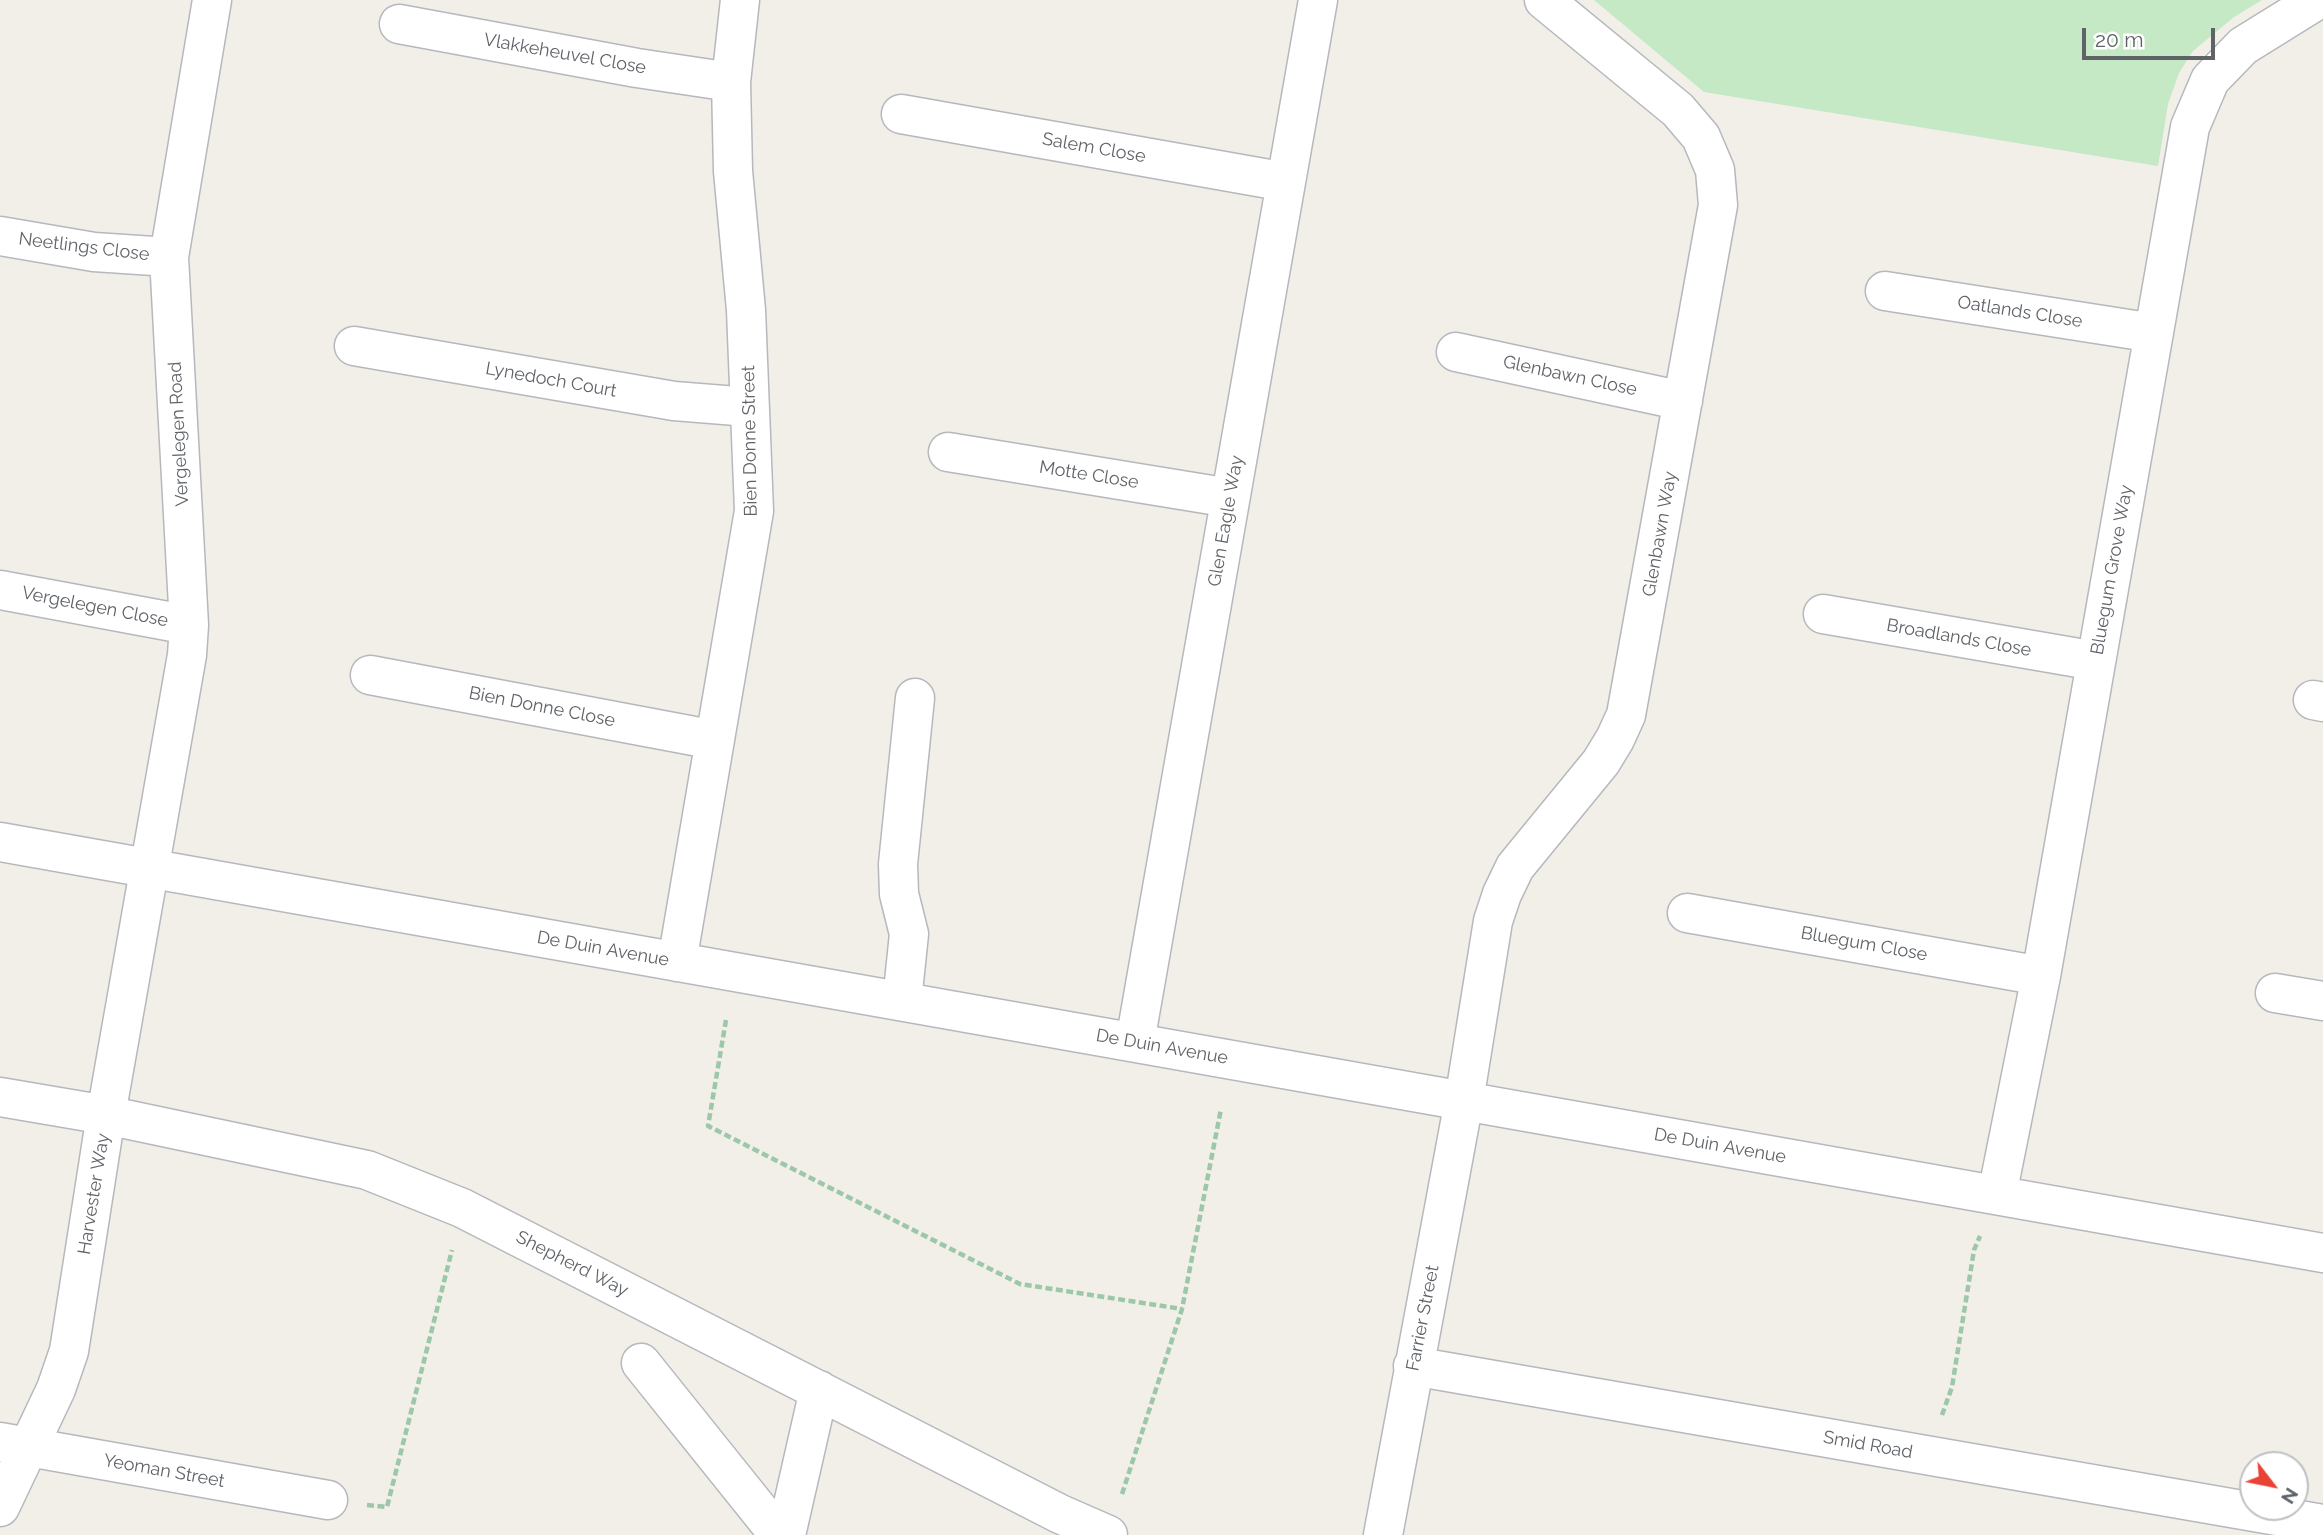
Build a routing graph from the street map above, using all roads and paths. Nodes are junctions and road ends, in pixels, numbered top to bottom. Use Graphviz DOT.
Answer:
graph roads {
  1 [pos="212,0"];
  2 [pos="740,0"];
  3 [pos="1318,0"];
  4 [pos="1544,0"];
  5 [pos="2317,0"];
  6 [pos="399,24"];
  7 [pos="731,82"];
  8 [pos="901,114"];
  9 [pos="1286,182"];
  10 [pos="0,236"];
  11 [pos="169,257"];
  12 [pos="1885,291"];
  13 [pos="2154,333"];
  14 [pos="354,346"];
  15 [pos="1456,352"];
  16 [pos="1683,401"];
  17 [pos="749,407"];
  18 [pos="948,452"];
  19 [pos="1230,498"];
  20 [pos="0,590"];
  21 [pos="1823,614"];
  22 [pos="190,625"];
  23 [pos="2096,661"];
  24 [pos="370,675"];
  25 [pos="915,698"];
  26 [pos="715,740"];
  27 [pos="0,842"];
  28 [pos="150,868"];
  29 [pos="1687,913"];
  30 [pos="677,962"];
  31 [pos="2041,976"];
  32 [pos="2274,993"];
  33 [pos="902,1001"];
  34 [pos="2323,1001"];
  35 [pos="726,1020"];
  36 [pos="1135,1042"];
  37 [pos="0,1097"];
  38 [pos="1464,1101"];
  39 [pos="1221,1109"];
  40 [pos="106,1115"];
  41 [pos="1997,1195"];
  42 [pos="462,1208"];
  43 [pos="1982,1231"];
  44 [pos="2323,1253"];
  45 [pos="1182,1309"];
  46 [pos="641,1363"];
  47 [pos="1413,1366"];
  48 [pos="819,1390"];
  49 [pos="1941,1419"];
  50 [pos="14,1444"];
  51 [pos="328,1500"];
  52 [pos="0,1507"];
  53 [pos="2323,1524"];
  54 [pos="779,1535"];
  55 [pos="786,1535"];
  56 [pos="1108,1535"];
  57 [pos="1383,1535"];
  1 -- 11 [label="street, Vergelegen Road"];
  2 -- 7 [label="street, Bien Donne Street"];
  3 -- 9 [label="street, Glen Eagle Way"];
  4 -- 16 [label="street, Glenbawn Way"];
  5 -- 13 [label="street, Bluegum Grove Way"];
  6 -- 7 [label="street, Vlakkeheuvel Close"];
  7 -- 17 [label="street, Bien Donne Street"];
  8 -- 9 [label="street, Salem Close"];
  9 -- 19 [label="street, Glen Eagle Way"];
  10 -- 11 [label="street, Neetlings Close"];
  11 -- 22 [label="street, Vergelegen Road"];
  12 -- 13 [label="street, Oatlands Close"];
  13 -- 23 [label="street, Bluegum Grove Way"];
  14 -- 17 [label="street, Lynedoch Court"];
  15 -- 16 [label="street, Glenbawn Close"];
  16 -- 38 [label="street, Glenbawn Way"];
  17 -- 26 [label="street, Bien Donne Street"];
  18 -- 19 [label="street, Motte Close"];
  19 -- 36 [label="street, Glen Eagle Way"];
  20 -- 22 [label="street, Vergelegen Close"];
  21 -- 23 [label="street, Broadlands Close"];
  22 -- 28 [label="street, Vergelegen Road"];
  23 -- 31 [label="street, Bluegum Grove Way"];
  24 -- 26 [label="street, Bien Donne Close"];
  25 -- 33 [label="street"];
  26 -- 30 [label="street, Bien Donne Street"];
  27 -- 28 [label="street, De Duin Avenue"];
  28 -- 30 [label="street, De Duin Avenue"];
  28 -- 40 [label="street, Harvester Way"];
  29 -- 31 [label="street, Bluegum Close"];
  30 -- 33 [label="street, De Duin Avenue"];
  31 -- 41 [label="street, Bluegum Grove Way"];
  32 -- 34 [label="street"];
  33 -- 36 [label="street, De Duin Avenue"];
  35 -- 45 [label="path"];
  36 -- 38 [label="street, De Duin Avenue"];
  37 -- 40 [label="street, Shepherd Way"];
  38 -- 41 [label="street, De Duin Avenue"];
  38 -- 47 [label="street, Farrier Street"];
  39 -- 45 [label="path"];
  40 -- 42 [label="street, Shepherd Way"];
  40 -- 50 [label="street, Harvester Way"];
  41 -- 44 [label="street, De Duin Avenue"];
  42 -- 48 [label="street, Shepherd Way"];
  42 -- 51 [label="path"];
  43 -- 49 [label="path"];
  45 -- 56 [label="path"];
  46 -- 54 [label="street"];
  47 -- 53 [label="street, Smid Road"];
  47 -- 57 [label="street, Farrier Street"];
  48 -- 55 [label="street"];
  48 -- 56 [label="street, Shepherd Way"];
  50 -- 51 [label="street, Yeoman Street"];
  50 -- 52 [label="street, Harvester Way"];
}
